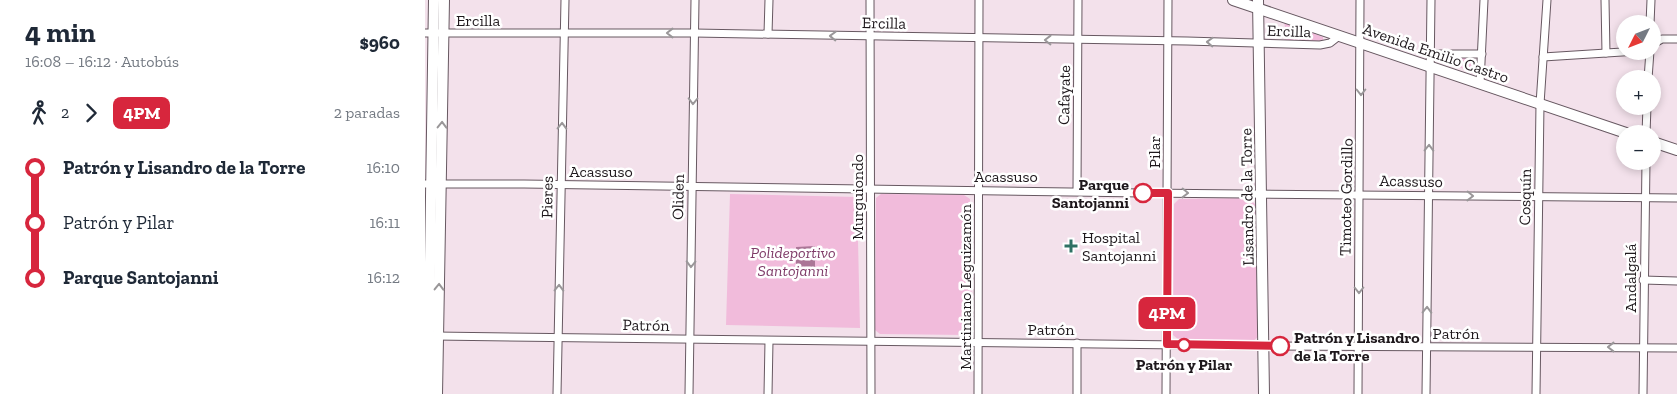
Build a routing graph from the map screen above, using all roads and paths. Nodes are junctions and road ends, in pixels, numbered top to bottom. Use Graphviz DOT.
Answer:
graph roads {
  1 [pos="435,0"];
  2 [pos="444,0"];
  3 [pos="565,0"];
  4 [pos="695,0"];
  5 [pos="769,0"];
  6 [pos="870,0"];
  7 [pos="979,0"];
  8 [pos="1078,0"];
  9 [pos="1168,0"];
  10 [pos="1233,0"];
  11 [pos="1360,0"];
  12 [pos="1431,0"];
  13 [pos="1484,0"];
  14 [pos="1547,0"];
  15 [pos="1605,0"];
  16 [pos="1651,0"];
  17 [pos="1258,4"];
  18 [pos="1650,15"];
  19 [pos="434,33"];
  20 [pos="694,33"];
  21 [pos="564,34"];
  22 [pos="768,34"];
  23 [pos="1339,36"];
  24 [pos="870,37"];
  25 [pos="979,39"];
  26 [pos="1661,39"];
  27 [pos="1677,39"];
  28 [pos="1078,40"];
  29 [pos="1168,41"];
  30 [pos="1259,44"];
  31 [pos="1361,44"];
  32 [pos="1616,52"];
  33 [pos="1606,53"];
  34 [pos="1431,54"];
  35 [pos="1482,54"];
  36 [pos="1543,57"];
  37 [pos="1430,66"];
  38 [pos="1480,83"];
  39 [pos="1540,104"];
  40 [pos="1616,130"];
  41 [pos="1661,145"];
  42 [pos="1677,150"];
  43 [pos="1645,170"];
  44 [pos="433,184"];
  45 [pos="561,185"];
  46 [pos="692,186"];
  47 [pos="871,189"];
  48 [pos="979,190"];
  49 [pos="1077,191"];
  50 [pos="1168,193"];
  51 [pos="1261,194"];
  52 [pos="1359,194"];
  53 [pos="1429,195"];
  54 [pos="1538,196"];
  55 [pos="1645,198"];
  56 [pos="1677,198"];
  57 [pos="1643,280"];
  58 [pos="1677,281"];
  59 [pos="431,336"];
  60 [pos="558,337"];
  61 [pos="690,339"];
  62 [pos="769,341"];
  63 [pos="871,342"];
  64 [pos="979,343"];
  65 [pos="1077,343"];
  66 [pos="1167,344"];
  67 [pos="1264,346"];
  68 [pos="1358,346"];
  69 [pos="1427,346"];
  70 [pos="1537,347"];
  71 [pos="1643,347"];
  72 [pos="1677,348"];
  73 [pos="428,394"];
  74 [pos="437,394"];
  75 [pos="557,394"];
  76 [pos="689,394"];
  77 [pos="768,394"];
  78 [pos="871,394"];
  79 [pos="978,394"];
  80 [pos="1077,394"];
  81 [pos="1166,394"];
  82 [pos="1264,394"];
  83 [pos="1358,394"];
  84 [pos="1426,394"];
  85 [pos="1536,394"];
  86 [pos="1643,394"];
  1 -- 19 [label="street"];
  2 -- 19 [label="street"];
  3 -- 21 [label="street, Pieres"];
  4 -- 20 [label="street, Oliden"];
  5 -- 22 [label="street"];
  6 -- 24 [label="street, Murguiondo"];
  7 -- 25 [label="street, Martiniano Leguizamón"];
  8 -- 28 [label="street, Cafayate"];
  9 -- 29 [label="street, Pilar"];
  10 -- 17 [label="street, Avenida Emilio Castro"];
  11 -- 31 [label="street, Timoteo Gordillo"];
  12 -- 34 [label="street"];
  13 -- 35 [label="street"];
  14 -- 36 [label="street, Cosquín"];
  15 -- 33 [label="street"];
  16 -- 18 [label="street"];
  17 -- 23 [label="street, Avenida Emilio Castro"];
  17 -- 30 [label="street, Lisandro de la Torre"];
  19 -- 21 [label="street, Ercilla"];
  19 -- 44 [label="street"];
  20 -- 21 [label="street, Ercilla, one-way"];
  20 -- 22 [label="street, Ercilla"];
  20 -- 46 [label="street, Oliden, one-way"];
  45 -- 21 [label="street, Pieres, one-way"];
  24 -- 22 [label="street, Ercilla, one-way"];
  23 -- 30 [label="street, Ercilla"];
  23 -- 31 [label="street, Avenida Emilio Castro"];
  24 -- 25 [label="street, Ercilla"];
  24 -- 47 [label="street, Murguiondo"];
  28 -- 25 [label="street, Ercilla, one-way"];
  25 -- 48 [label="street, Martiniano Leguizamón"];
  26 -- 27 [label="street"];
  28 -- 29 [label="street, Ercilla"];
  28 -- 49 [label="street, Cafayate"];
  30 -- 29 [label="street, Ercilla, one-way"];
  29 -- 50 [label="street, Pilar"];
  30 -- 51 [label="street, Lisandro de la Torre"];
  31 -- 37 [label="street, Avenida Emilio Castro"];
  31 -- 52 [label="street, Timoteo Gordillo, one-way"];
  32 -- 33 [label="street"];
  33 -- 36 [label="street"];
  34 -- 35 [label="street"];
  34 -- 37 [label="street"];
  35 -- 38 [label="street"];
  36 -- 39 [label="street, Cosquín"];
  37 -- 38 [label="street, Avenida Emilio Castro"];
  53 -- 37 [label="street, one-way"];
  38 -- 39 [label="street, Avenida Emilio Castro"];
  39 -- 40 [label="street, Avenida Emilio Castro"];
  39 -- 54 [label="street, Cosquín"];
  41 -- 42 [label="street"];
  43 -- 55 [label="street, Andalgalá"];
  44 -- 45 [label="street, Acassuso"];
  44 -- 59 [label="street"];
  45 -- 46 [label="street, Acassuso"];
  60 -- 45 [label="street, Pieres, one-way"];
  46 -- 47 [label="street, Acassuso"];
  46 -- 61 [label="street, Oliden, one-way"];
  47 -- 48 [label="street, Acassuso"];
  47 -- 63 [label="street, Murguiondo"];
  48 -- 49 [label="street, Acassuso"];
  48 -- 64 [label="street, Martiniano Leguizamón"];
  49 -- 50 [label="street, Acassuso"];
  50 -- 51 [label="street, Acassuso, one-way"];
  50 -- 66 [label="street, Pilar"];
  51 -- 52 [label="street, Acassuso"];
  51 -- 67 [label="street, Lisandro de la Torre"];
  52 -- 53 [label="street, Acassuso"];
  52 -- 68 [label="street, Timoteo Gordillo, one-way"];
  53 -- 54 [label="street, Acassuso, one-way"];
  69 -- 53 [label="street, one-way"];
  54 -- 55 [label="street, Acassuso"];
  54 -- 70 [label="street, Cosquín"];
  55 -- 56 [label="street, Acassuso"];
  55 -- 57 [label="street, Andalgalá"];
  57 -- 58 [label="street"];
  57 -- 71 [label="street, Andalgalá"];
  59 -- 60 [label="street, Patrón"];
  59 -- 73 [label="street"];
  59 -- 74 [label="street"];
  60 -- 61 [label="street, Patrón"];
  60 -- 75 [label="street, Pieres"];
  61 -- 62 [label="street, Patrón"];
  61 -- 76 [label="street, Oliden"];
  62 -- 63 [label="street, Patrón"];
  62 -- 77 [label="street"];
  63 -- 64 [label="street, Patrón"];
  63 -- 78 [label="street, Murguiondo"];
  64 -- 65 [label="street, Patrón"];
  64 -- 79 [label="street, Martiniano Leguizamón"];
  65 -- 66 [label="street, Patrón"];
  65 -- 80 [label="street"];
  66 -- 67 [label="street, Patrón"];
  66 -- 81 [label="street, Pilar"];
  67 -- 68 [label="street, Patrón"];
  67 -- 82 [label="street, Lisandro de la Torre"];
  68 -- 69 [label="street, Patrón"];
  68 -- 83 [label="street, Timoteo Gordillo"];
  69 -- 70 [label="street, Patrón"];
  69 -- 84 [label="street"];
  71 -- 70 [label="street, Patrón, one-way"];
  70 -- 85 [label="street, Cosquín"];
  71 -- 72 [label="street, Patrón"];
  71 -- 86 [label="street, Andalgalá"];
}
